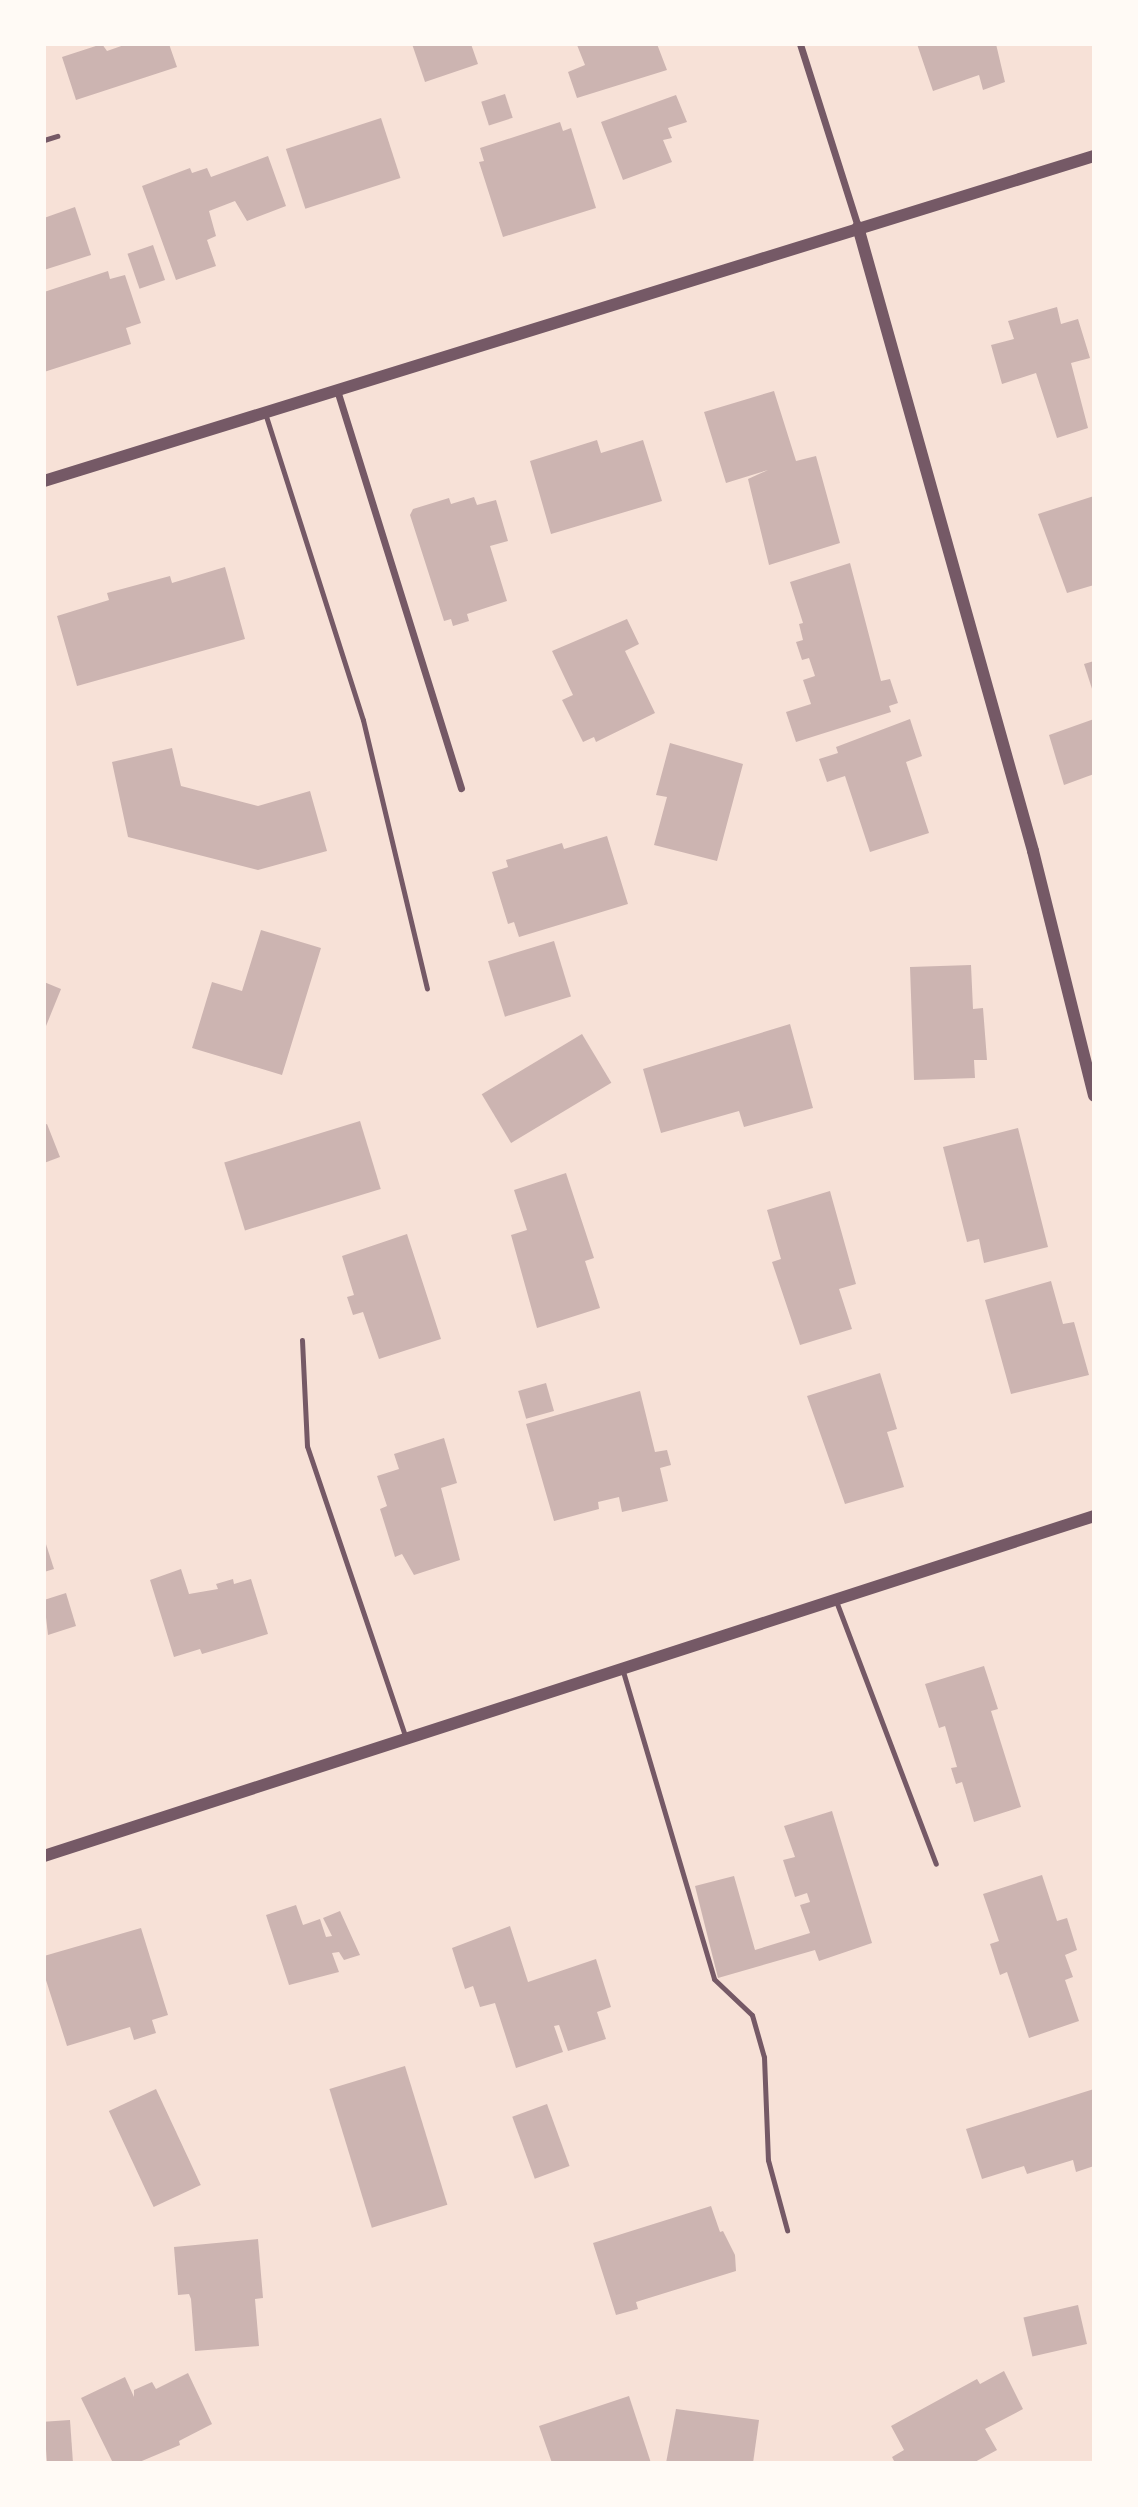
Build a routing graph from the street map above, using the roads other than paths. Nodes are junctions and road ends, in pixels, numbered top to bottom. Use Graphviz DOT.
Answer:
graph roads {
  1 [pos="800,44"];
  2 [pos="57,136"];
  3 [pos="44,140"];
  4 [pos="1094,156"];
  5 [pos="858,227"];
  6 [pos="337,390"];
  7 [pos="265,412"];
  8 [pos="44,481"];
  9 [pos="461,788"];
  10 [pos="427,988"];
  11 [pos="1094,1095"];
  12 [pos="302,1340"];
  13 [pos="1094,1516"];
  14 [pos="836,1601"];
  15 [pos="622,1668"];
  16 [pos="406,1738"];
  17 [pos="44,1856"];
  18 [pos="936,1864"];
  19 [pos="787,2230"];
  1 -- 5 [label="street"];
  2 -- 3 [label="lane"];
  4 -- 5 [label="street"];
  5 -- 6 [label="street"];
  5 -- 11 [label="street"];
  6 -- 7 [label="street"];
  6 -- 9 [label="street"];
  7 -- 8 [label="street"];
  7 -- 10 [label="lane"];
  12 -- 16 [label="lane"];
  13 -- 14 [label="street"];
  14 -- 15 [label="street"];
  14 -- 18 [label="lane"];
  15 -- 16 [label="street"];
  15 -- 19 [label="lane"];
  16 -- 17 [label="street"];
}
